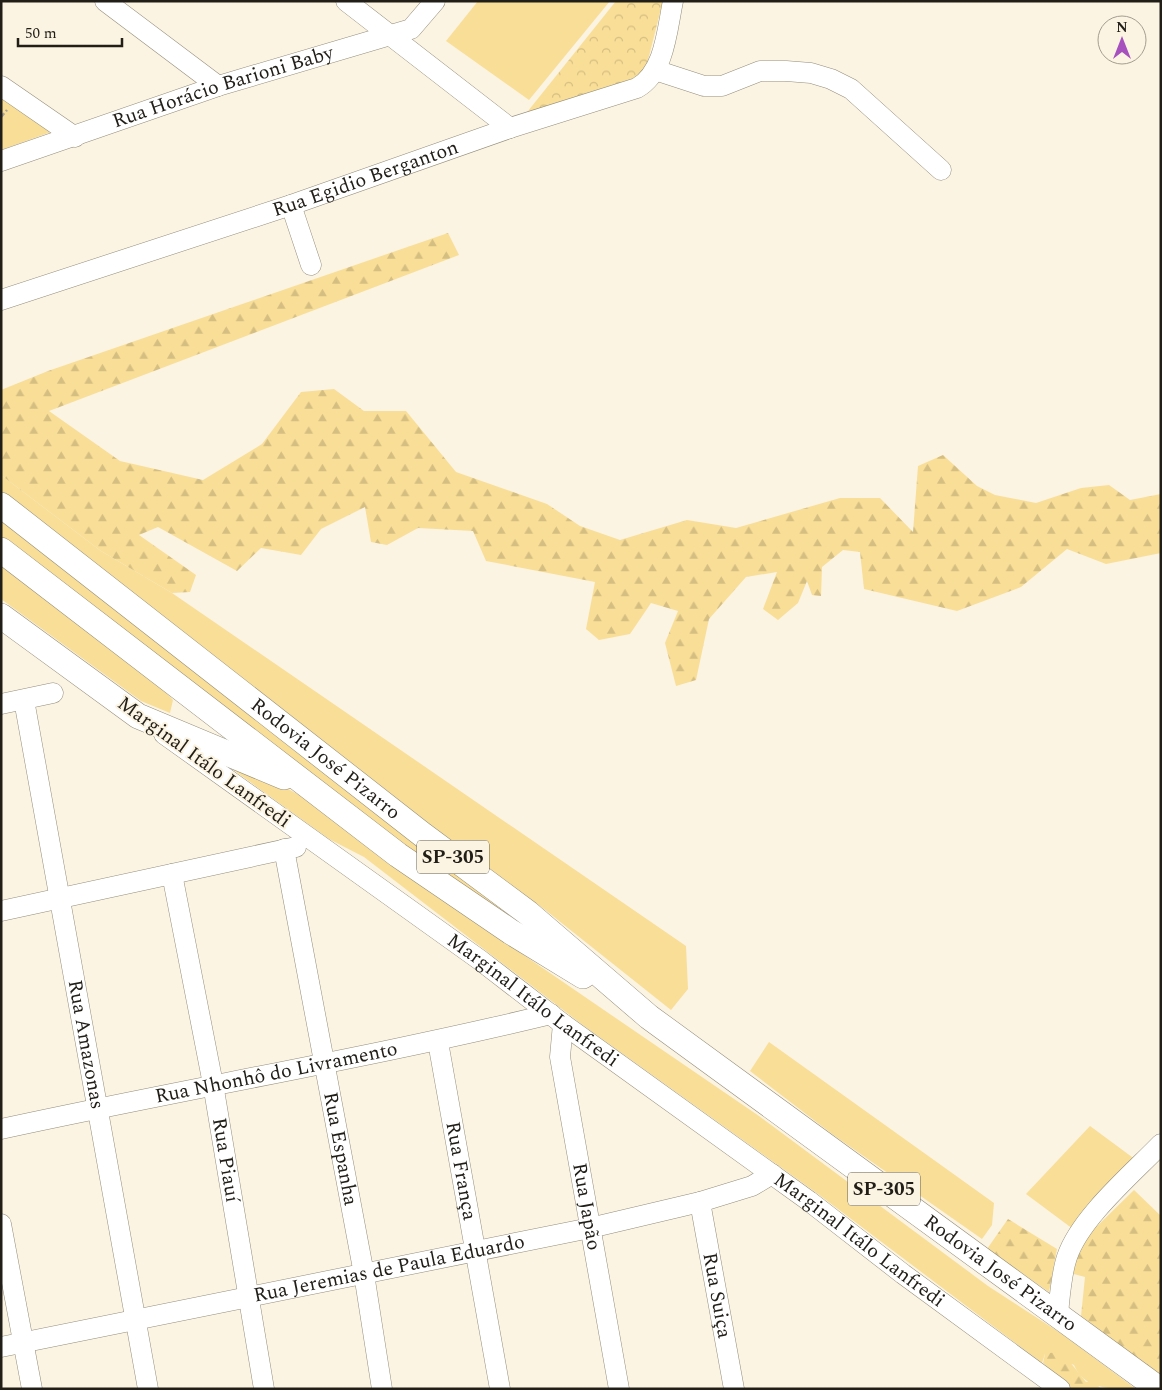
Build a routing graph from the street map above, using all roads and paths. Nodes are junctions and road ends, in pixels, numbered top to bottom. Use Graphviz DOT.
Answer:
graph roads {
  1 [pos="105,1"];
  2 [pos="346,1"];
  3 [pos="435,1"];
  4 [pos="673,1"];
  5 [pos="389,36"];
  6 [pos="655,70"];
  7 [pos="1,86"];
  8 [pos="218,86"];
  9 [pos="510,128"];
  10 [pos="75,137"];
  11 [pos="1,161"];
  12 [pos="941,170"];
  13 [pos="291,205"];
  14 [pos="312,265"];
  15 [pos="1,300"];
  16 [pos="1,505"];
  17 [pos="1,550"];
  18 [pos="1,616"];
  19 [pos="53,693"];
  20 [pos="24,700"];
  21 [pos="1,704"];
  22 [pos="138,716"];
  23 [pos="318,792"];
  24 [pos="318,844"];
  25 [pos="284,849"];
  26 [pos="172,874"];
  27 [pos="59,898"];
  28 [pos="1,911"];
  29 [pos="649,1017"];
  30 [pos="557,1019"];
  31 [pos="438,1042"];
  32 [pos="324,1062"];
  33 [pos="213,1084"];
  34 [pos="97,1108"];
  35 [pos="1,1129"];
  36 [pos="1161,1144"];
  37 [pos="772,1174"];
  38 [pos="700,1202"];
  39 [pos="1,1224"];
  40 [pos="590,1228"];
  41 [pos="477,1251"];
  42 [pos="364,1274"];
  43 [pos="248,1297"];
  44 [pos="1058,1314"];
  45 [pos="135,1320"];
  46 [pos="23,1343"];
  47 [pos="1,1347"];
  48 [pos="32,1389"];
  49 [pos="148,1389"];
  50 [pos="264,1389"];
  51 [pos="382,1389"];
  52 [pos="500,1389"];
  53 [pos="619,1389"];
  54 [pos="734,1389"];
  55 [pos="1060,1389"];
  56 [pos="1159,1389"];
  1 -- 8 [label="street"];
  2 -- 5 [label="street"];
  3 -- 5 [label="street, Rua Horácio Barioni Baby"];
  4 -- 6 [label="street, Rua Egidio Berganton"];
  5 -- 8 [label="street, Rua Horácio Barioni Baby"];
  5 -- 9 [label="street"];
  6 -- 9 [label="street, Rua Egidio Berganton"];
  6 -- 12 [label="street"];
  7 -- 10 [label="street"];
  8 -- 10 [label="street, Rua Horácio Barioni Baby"];
  9 -- 13 [label="street, Rua Egidio Berganton"];
  10 -- 11 [label="street, Rua Horácio Barioni Baby"];
  13 -- 14 [label="street"];
  13 -- 15 [label="street, Rua Egidio Berganton"];
  16 -- 29 [label="main road, Rodovia José Pizarro / SP-305"];
  17 -- 23 [label="main road, Rodovia José Pizarro / SP-305"];
  18 -- 22 [label="main road, Marginal Itálo Lanfredi"];
  19 -- 20 [label="street"];
  20 -- 21 [label="street"];
  20 -- 27 [label="street, Rua Amazonas"];
  22 -- 23 [label="main road"];
  22 -- 24 [label="street, Marginal Itálo Lanfredi"];
  23 -- 29 [label="main road, Rodovia José Pizarro / SP-305"];
  24 -- 25 [label="street"];
  24 -- 30 [label="street, Marginal Itálo Lanfredi"];
  25 -- 26 [label="street"];
  25 -- 32 [label="street, Rua Espanha"];
  26 -- 27 [label="street"];
  26 -- 33 [label="street, Rua Piauí"];
  27 -- 28 [label="street"];
  27 -- 34 [label="street, Rua Amazonas"];
  29 -- 44 [label="main road, Rodovia José Pizarro / SP-305"];
  30 -- 31 [label="street, Rua Nhonhô do Livramento"];
  30 -- 37 [label="street, Marginal Itálo Lanfredi"];
  30 -- 40 [label="street, Rua Japão"];
  31 -- 32 [label="street, Rua Nhonhô do Livramento"];
  31 -- 41 [label="street, Rua França"];
  32 -- 33 [label="street, Rua Nhonhô do Livramento"];
  32 -- 42 [label="street, Rua Espanha"];
  33 -- 34 [label="street, Rua Nhonhô do Livramento"];
  33 -- 43 [label="street, Rua Piauí"];
  34 -- 35 [label="street, Rua Nhonhô do Livramento"];
  34 -- 45 [label="street, Rua Amazonas"];
  36 -- 44 [label="street"];
  37 -- 38 [label="street, Rua Jeremias de Paula Eduardo"];
  37 -- 55 [label="street, Marginal Itálo Lanfredi"];
  38 -- 40 [label="street, Rua Jeremias de Paula Eduardo"];
  38 -- 54 [label="street, Rua Suiça"];
  39 -- 46 [label="street"];
  40 -- 41 [label="street, Rua Jeremias de Paula Eduardo"];
  40 -- 53 [label="street, Rua Japão"];
  41 -- 42 [label="street, Rua Jeremias de Paula Eduardo"];
  41 -- 52 [label="street, Rua França"];
  42 -- 43 [label="street, Rua Jeremias de Paula Eduardo"];
  42 -- 51 [label="street, Rua Espanha"];
  43 -- 45 [label="street, Rua Jeremias de Paula Eduardo"];
  43 -- 50 [label="street, Rua Piauí"];
  44 -- 56 [label="main road, Rodovia José Pizarro / SP-305"];
  45 -- 46 [label="street, Rua Jeremias de Paula Eduardo"];
  45 -- 49 [label="street, Rua Amazonas"];
  46 -- 47 [label="street, Rua Jeremias de Paula Eduardo"];
  46 -- 48 [label="street"];
}
